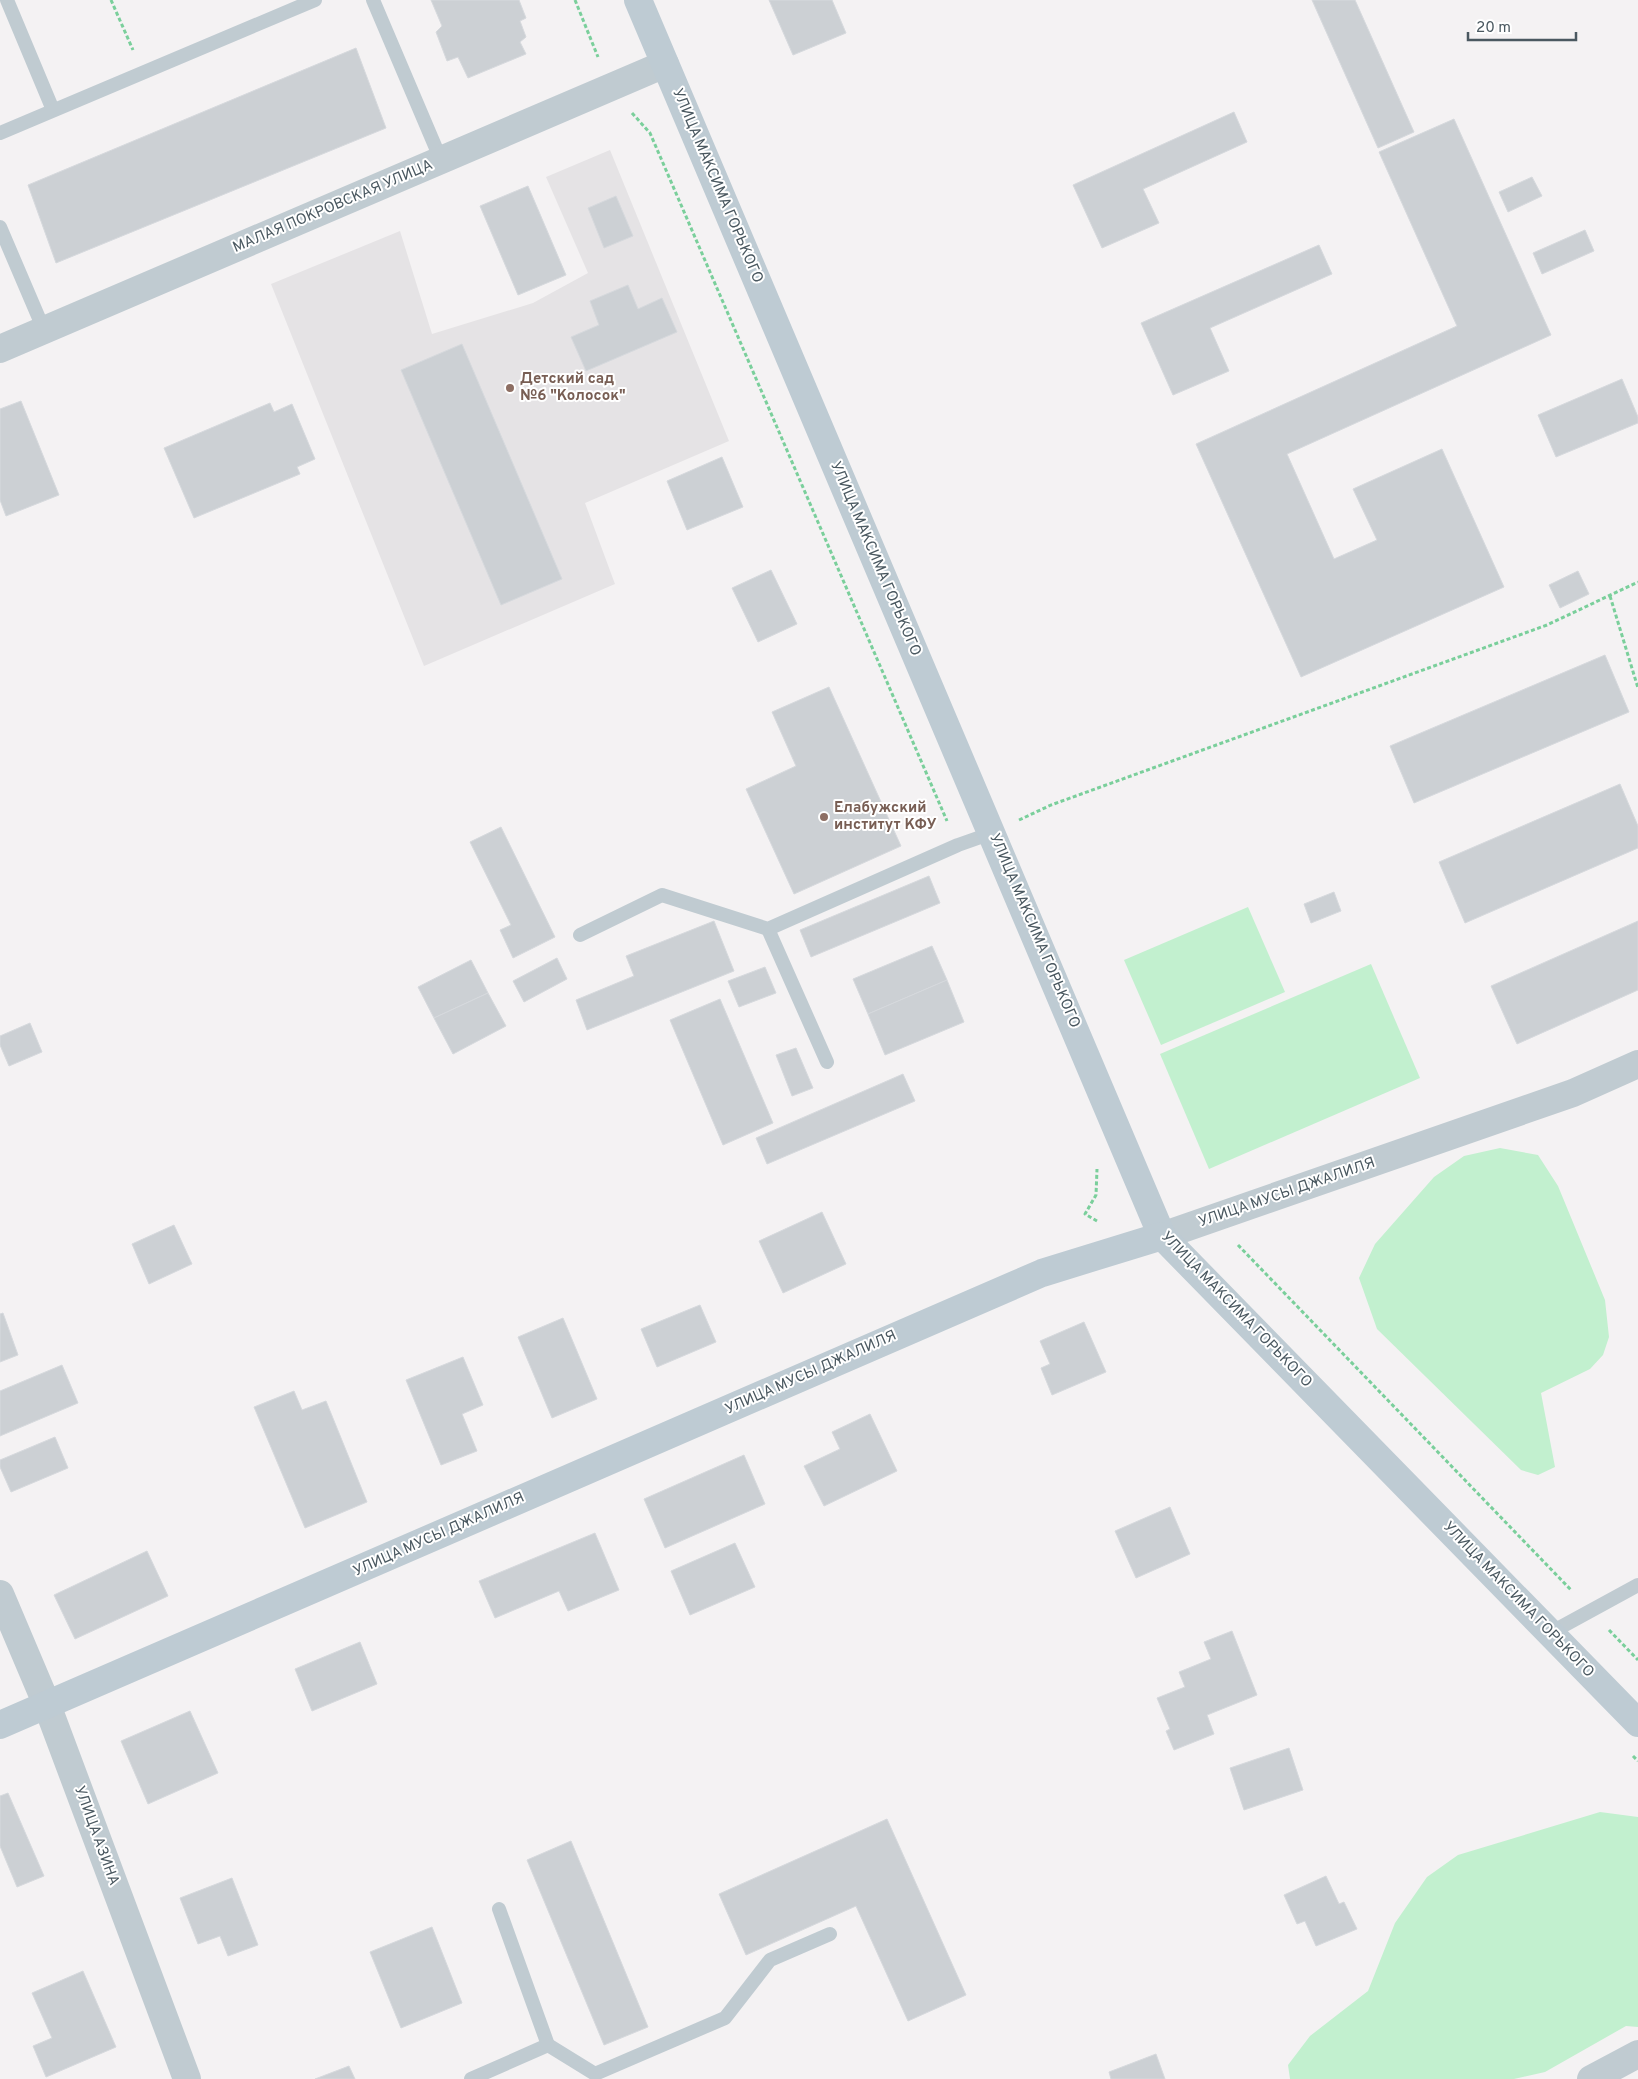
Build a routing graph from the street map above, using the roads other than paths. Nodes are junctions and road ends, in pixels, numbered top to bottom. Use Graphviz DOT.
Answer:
graph roads {
  1 [pos="7,0"];
  2 [pos="315,0"];
  3 [pos="373,0"];
  4 [pos="638,0"];
  5 [pos="665,64"];
  6 [pos="54,110"];
  7 [pos="0,133"];
  8 [pos="441,160"];
  9 [pos="0,227"];
  10 [pos="44,330"];
  11 [pos="0,349"];
  12 [pos="992,833"];
  13 [pos="768,929"];
  14 [pos="580,935"];
  15 [pos="827,1062"];
  16 [pos="1638,1064"];
  17 [pos="1162,1236"];
  18 [pos="1638,1586"];
  19 [pos="0,1594"];
  20 [pos="1550,1633"];
  21 [pos="47,1705"];
  22 [pos="1638,1723"];
  23 [pos="0,1725"];
  24 [pos="499,1909"];
  25 [pos="830,1934"];
  26 [pos="548,2045"];
  27 [pos="1638,2054"];
  28 [pos="186,2079"];
  29 [pos="471,2079"];
  30 [pos="1591,2079"];
  1 -- 6 [label="lane"];
  2 -- 6 [label="lane"];
  3 -- 8 [label="lane"];
  4 -- 5 [label="street, УЛИЦА МАКСИМА ГОРЬКОГО"];
  5 -- 8 [label="street, МАЛАЯ ПОКРОВСКАЯ УЛИЦА"];
  5 -- 12 [label="street, УЛИЦА МАКСИМА ГОРЬКОГО"];
  6 -- 7 [label="lane"];
  8 -- 10 [label="street, МАЛАЯ ПОКРОВСКАЯ УЛИЦА"];
  9 -- 10 [label="lane"];
  10 -- 11 [label="street, МАЛАЯ ПОКРОВСКАЯ УЛИЦА"];
  12 -- 13 [label="lane"];
  12 -- 17 [label="street, УЛИЦА МАКСИМА ГОРЬКОГО"];
  13 -- 14 [label="lane"];
  13 -- 15 [label="lane"];
  16 -- 17 [label="street, УЛИЦА МУСЫ ДЖАЛИЛЯ"];
  17 -- 20 [label="street, УЛИЦА МАКСИМА ГОРЬКОГО"];
  17 -- 21 [label="street, УЛИЦА МУСЫ ДЖАЛИЛЯ"];
  18 -- 20 [label="lane"];
  19 -- 21 [label="street, УЛИЦА АЗИНА"];
  20 -- 22 [label="street, УЛИЦА МАКСИМА ГОРЬКОГО"];
  21 -- 23 [label="street, УЛИЦА МУСЫ ДЖАЛИЛЯ"];
  21 -- 28 [label="street, УЛИЦА АЗИНА"];
  24 -- 26 [label="lane"];
  25 -- 26 [label="lane"];
  26 -- 29 [label="lane"];
  27 -- 30 [label="street"];
}
